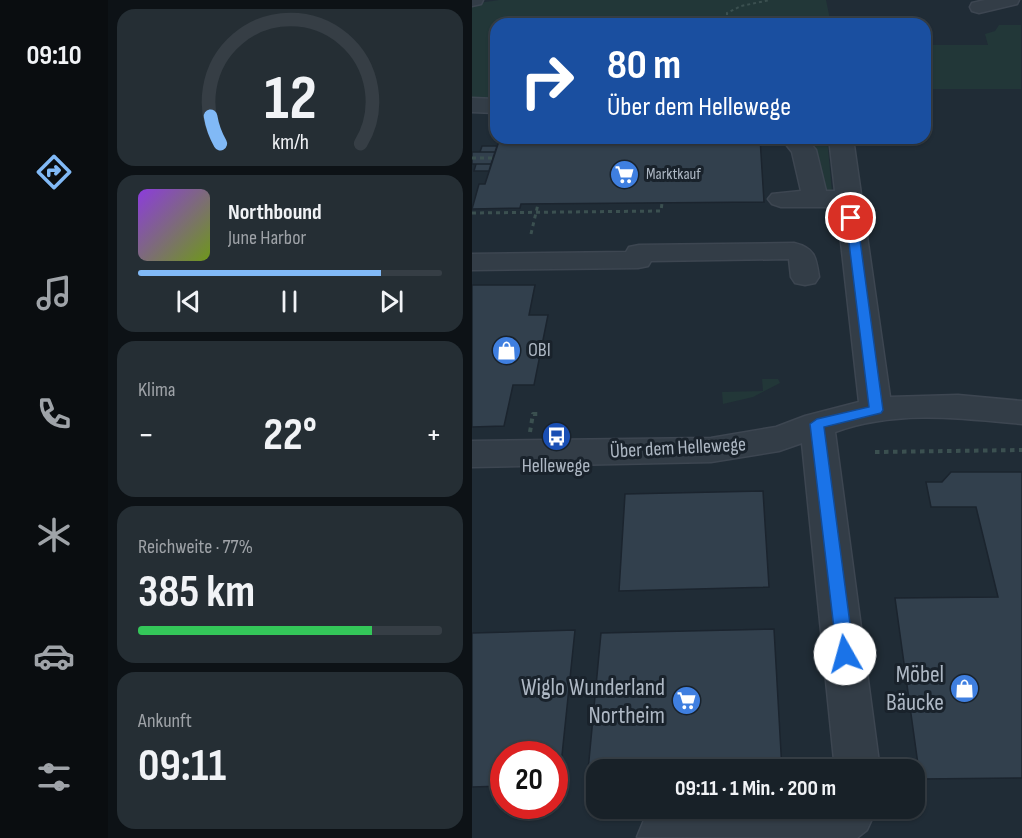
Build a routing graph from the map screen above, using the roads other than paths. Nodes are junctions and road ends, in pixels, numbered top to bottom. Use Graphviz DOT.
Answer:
graph roads {
  1 [pos="1010,0"];
  2 [pos="979,7"];
  3 [pos="798,144"];
  4 [pos="842,144"];
  5 [pos="781,199"];
  6 [pos="815,199"];
  7 [pos="849,199"];
  8 [pos="472,262"];
  9 [pos="805,277"];
  10 [pos="876,410"];
  11 [pos="1021,413"];
  12 [pos="817,424"];
  13 [pos="472,454"];
  14 [pos="857,759"];
  15 [pos="844,819"];
  16 [pos="661,837"];
  1 -- 2 [label="street"];
  3 -- 6 [label="street"];
  4 -- 7 [label="street"];
  5 -- 6 [label="street"];
  6 -- 7 [label="street"];
  7 -- 10 [label="street"];
  8 -- 9 [label="street"];
  10 -- 11 [label="street, Über dem Hellewege"];
  10 -- 12 [label="street, Über dem Hellewege"];
  12 -- 13 [label="street, Über dem Hellewege"];
  12 -- 14 [label="street"];
  15 -- 16 [label="street"];
}
